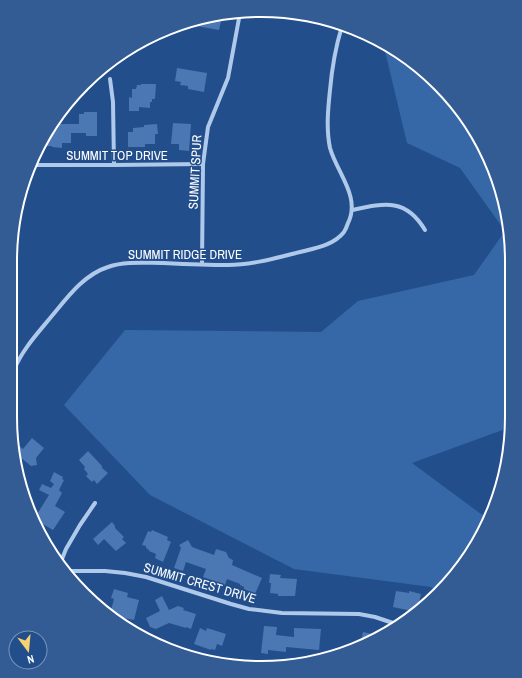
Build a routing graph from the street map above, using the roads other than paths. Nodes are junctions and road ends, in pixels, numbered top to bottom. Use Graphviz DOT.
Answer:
graph roads {
  1 [pos="239,18"];
  2 [pos="340,31"];
  3 [pos="110,79"];
  4 [pos="203,164"];
  5 [pos="37,165"];
  6 [pos="114,165"];
  7 [pos="352,210"];
  8 [pos="425,230"];
  9 [pos="202,264"];
  10 [pos="17,365"];
  11 [pos="95,503"];
  12 [pos="62,559"];
  13 [pos="72,571"];
  14 [pos="392,623"];
  1 -- 4 [label="street, SUMMIT SPUR"];
  2 -- 7 [label="street"];
  3 -- 6 [label="street"];
  4 -- 6 [label="street, SUMMIT TOP DRIVE"];
  4 -- 9 [label="street, SUMMIT SPUR"];
  5 -- 6 [label="street, SUMMIT TOP DRIVE"];
  7 -- 8 [label="street"];
  7 -- 9 [label="street, SUMMIT RIDGE DRIVE"];
  9 -- 10 [label="street, SUMMIT RIDGE DRIVE"];
  11 -- 12 [label="street"];
  13 -- 14 [label="street, SUMMIT CREST DRIVE"];
}
